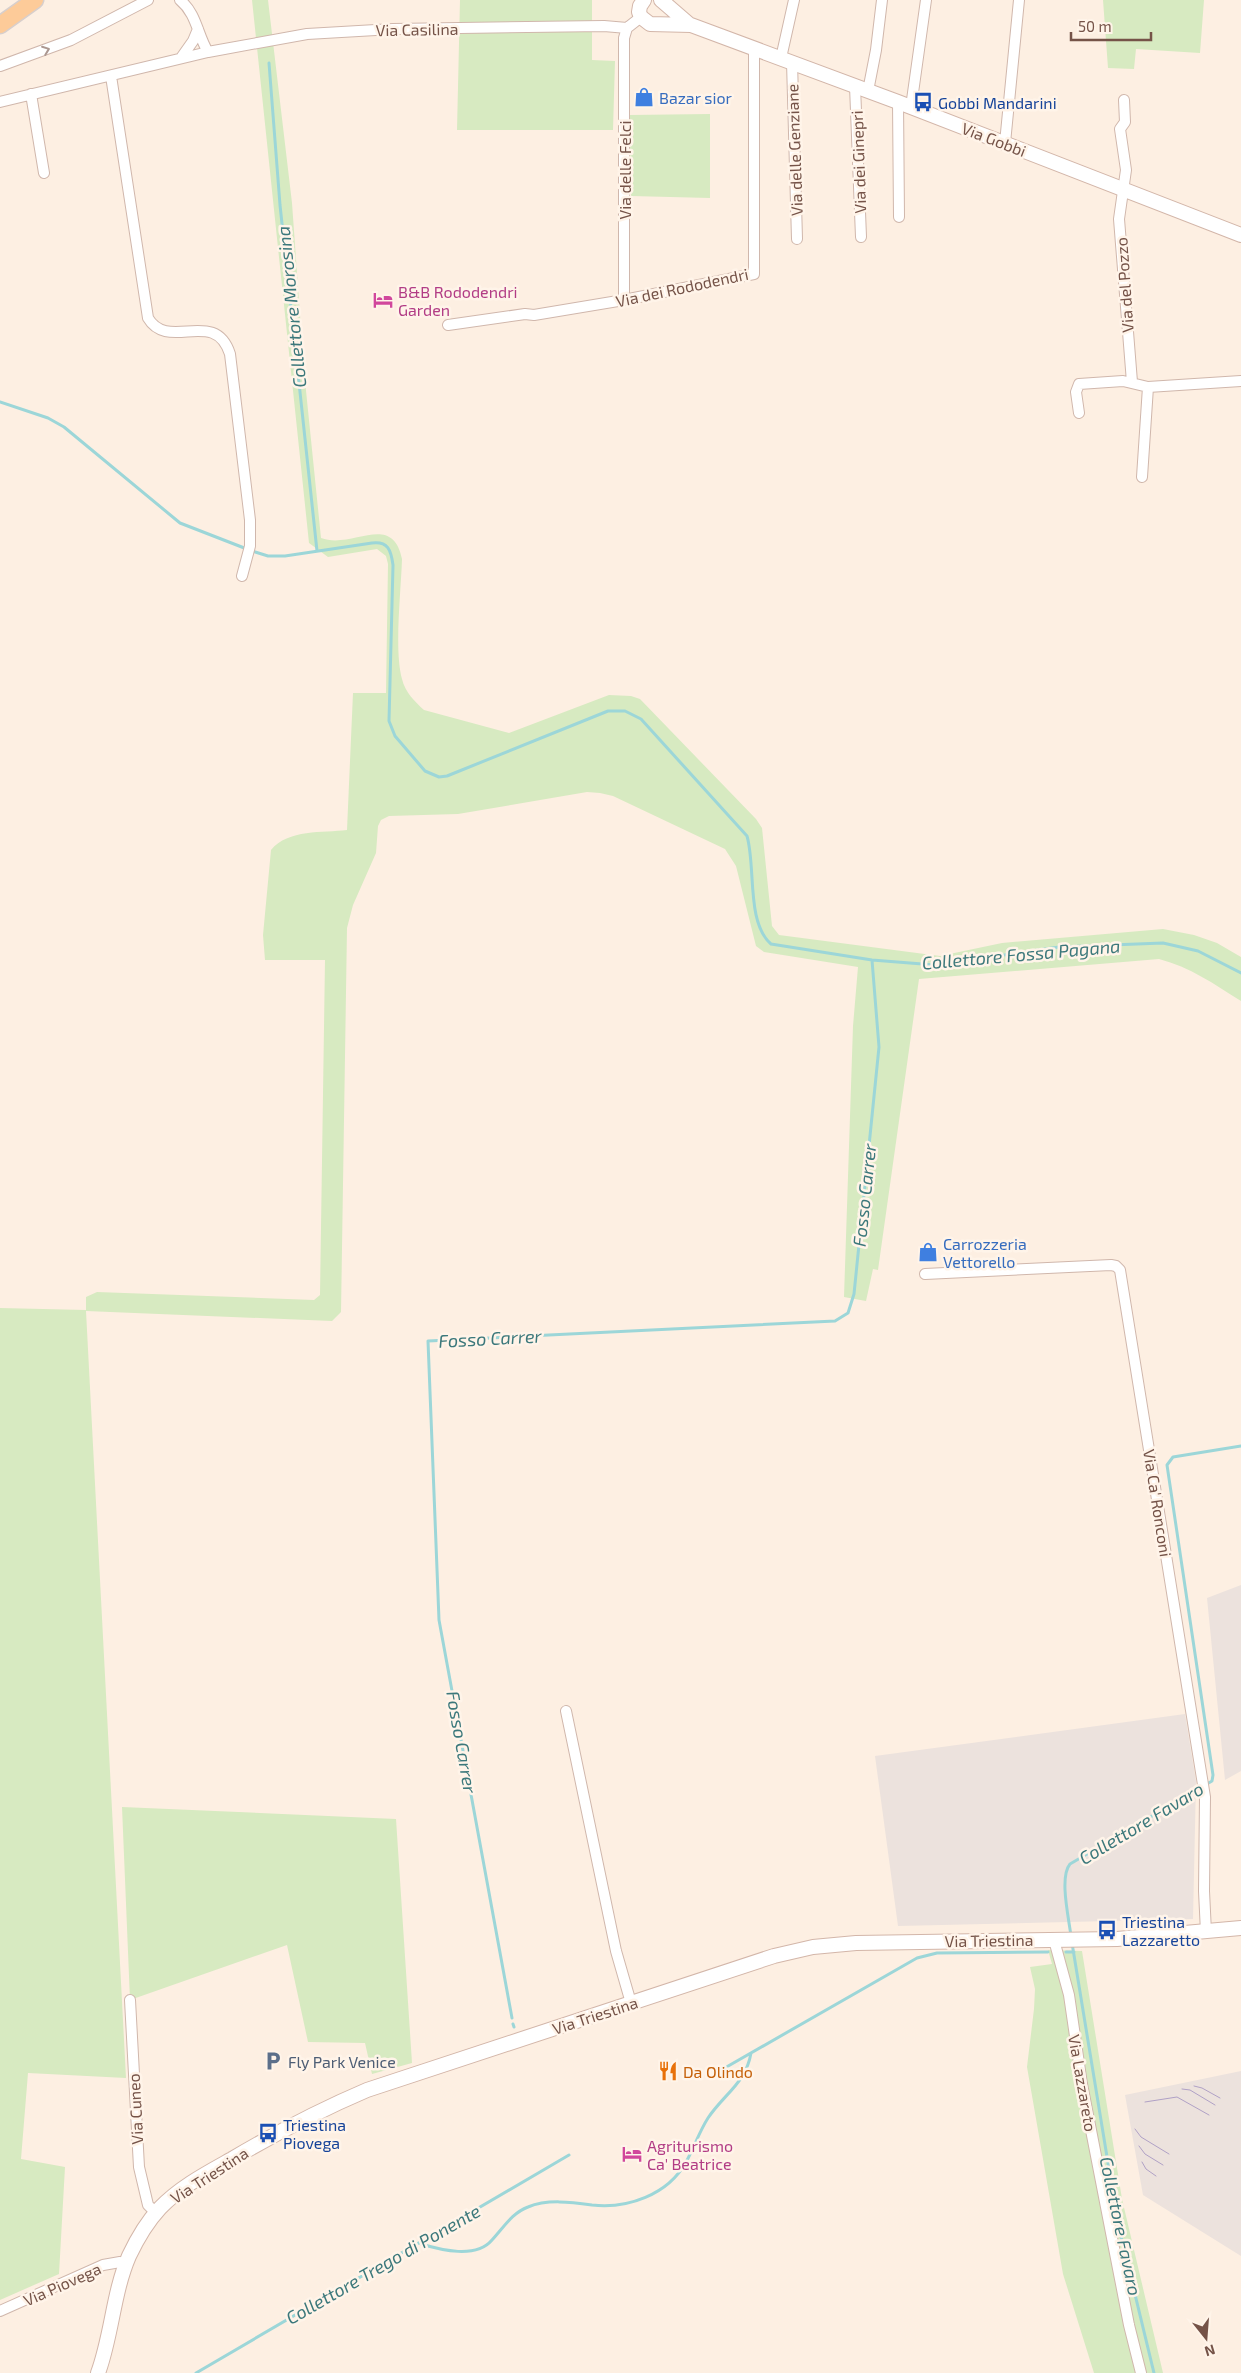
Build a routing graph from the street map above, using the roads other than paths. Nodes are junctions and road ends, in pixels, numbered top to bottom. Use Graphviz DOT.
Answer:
graph roads {
  1 [pos="36,0"];
  2 [pos="148,0"];
  3 [pos="180,0"];
  4 [pos="643,0"];
  5 [pos="794,0"];
  6 [pos="882,0"];
  7 [pos="926,0"];
  8 [pos="1019,0"];
  9 [pos="663,2"];
  10 [pos="641,18"];
  11 [pos="655,24"];
  12 [pos="0,25"];
  13 [pos="691,25"];
  14 [pos="627,28"];
  15 [pos="198,29"];
  16 [pos="754,48"];
  17 [pos="208,52"];
  18 [pos="180,58"];
  19 [pos="786,60"];
  20 [pos="0,66"];
  21 [pos="111,76"];
  22 [pos="862,88"];
  23 [pos="31,94"];
  24 [pos="1124,100"];
  25 [pos="0,102"];
  26 [pos="904,104"];
  27 [pos="1005,143"];
  28 [pos="44,173"];
  29 [pos="1122,188"];
  30 [pos="899,217"];
  31 [pos="1241,235"];
  32 [pos="862,237"];
  33 [pos="797,239"];
  34 [pos="624,300"];
  35 [pos="448,324"];
  36 [pos="1241,381"];
  37 [pos="1132,382"];
  38 [pos="1148,386"];
  39 [pos="1079,413"];
  40 [pos="1142,477"];
  41 [pos="242,576"];
  42 [pos="925,1274"];
  43 [pos="566,1711"];
  44 [pos="1241,1928"];
  45 [pos="1206,1932"];
  46 [pos="1056,1940"];
  47 [pos="130,2000"];
  48 [pos="631,2003"];
  49 [pos="156,2213"];
  50 [pos="126,2264"];
  51 [pos="0,2311"];
  52 [pos="98,2373"];
  53 [pos="1141,2373"];
  1 -- 12 [label="main road"];
  20 -- 2 [label="street, one-way"];
  3 -- 15 [label="street"];
  4 -- 10 [label="street"];
  5 -- 19 [label="street"];
  6 -- 22 [label="street, Via dei Ginepri"];
  7 -- 26 [label="street"];
  8 -- 27 [label="street"];
  9 -- 11 [label="street, Via Gobbi"];
  9 -- 13 [label="street, Via Gobbi"];
  10 -- 11 [label="street, Via Gobbi"];
  10 -- 14 [label="street"];
  11 -- 13 [label="street, Via Gobbi"];
  13 -- 16 [label="street, Via Gobbi"];
  14 -- 17 [label="street, Via Casilina"];
  14 -- 34 [label="street, Via delle Felci"];
  15 -- 17 [label="street"];
  15 -- 18 [label="street"];
  16 -- 19 [label="street, Via Gobbi"];
  16 -- 34 [label="street, Via dei Rododendri"];
  17 -- 18 [label="street, Via Casilina"];
  18 -- 21 [label="street, Via Casilina"];
  19 -- 22 [label="street, Via Gobbi"];
  19 -- 33 [label="street, Via delle Genziane"];
  21 -- 23 [label="street, Via Casilina"];
  21 -- 41 [label="street"];
  22 -- 26 [label="street, Via Gobbi"];
  22 -- 32 [label="street, Via dei Ginepri"];
  23 -- 25 [label="street, Via Casilina"];
  23 -- 28 [label="street"];
  24 -- 29 [label="street"];
  26 -- 27 [label="street, Via Gobbi"];
  26 -- 30 [label="street"];
  27 -- 29 [label="street, Via Gobbi"];
  29 -- 31 [label="street, Via Gobbi"];
  29 -- 37 [label="street, Via del Pozzo"];
  34 -- 35 [label="street, Via dei Rododendri"];
  36 -- 38 [label="street"];
  37 -- 38 [label="street"];
  37 -- 39 [label="street"];
  38 -- 40 [label="street"];
  42 -- 45 [label="street, Via Ca' Ronconi"];
  43 -- 48 [label="street"];
  44 -- 45 [label="street, Via Triestina"];
  45 -- 46 [label="street, Via Triestina"];
  46 -- 48 [label="street, Via Triestina"];
  46 -- 53 [label="street, Via Lazzareto"];
  47 -- 49 [label="street, Via Cuneo"];
  48 -- 49 [label="street, Via Triestina"];
  49 -- 50 [label="street, Via Triestina"];
  50 -- 51 [label="street, Via Piovega"];
  50 -- 52 [label="street, Via Triestina"];
}
